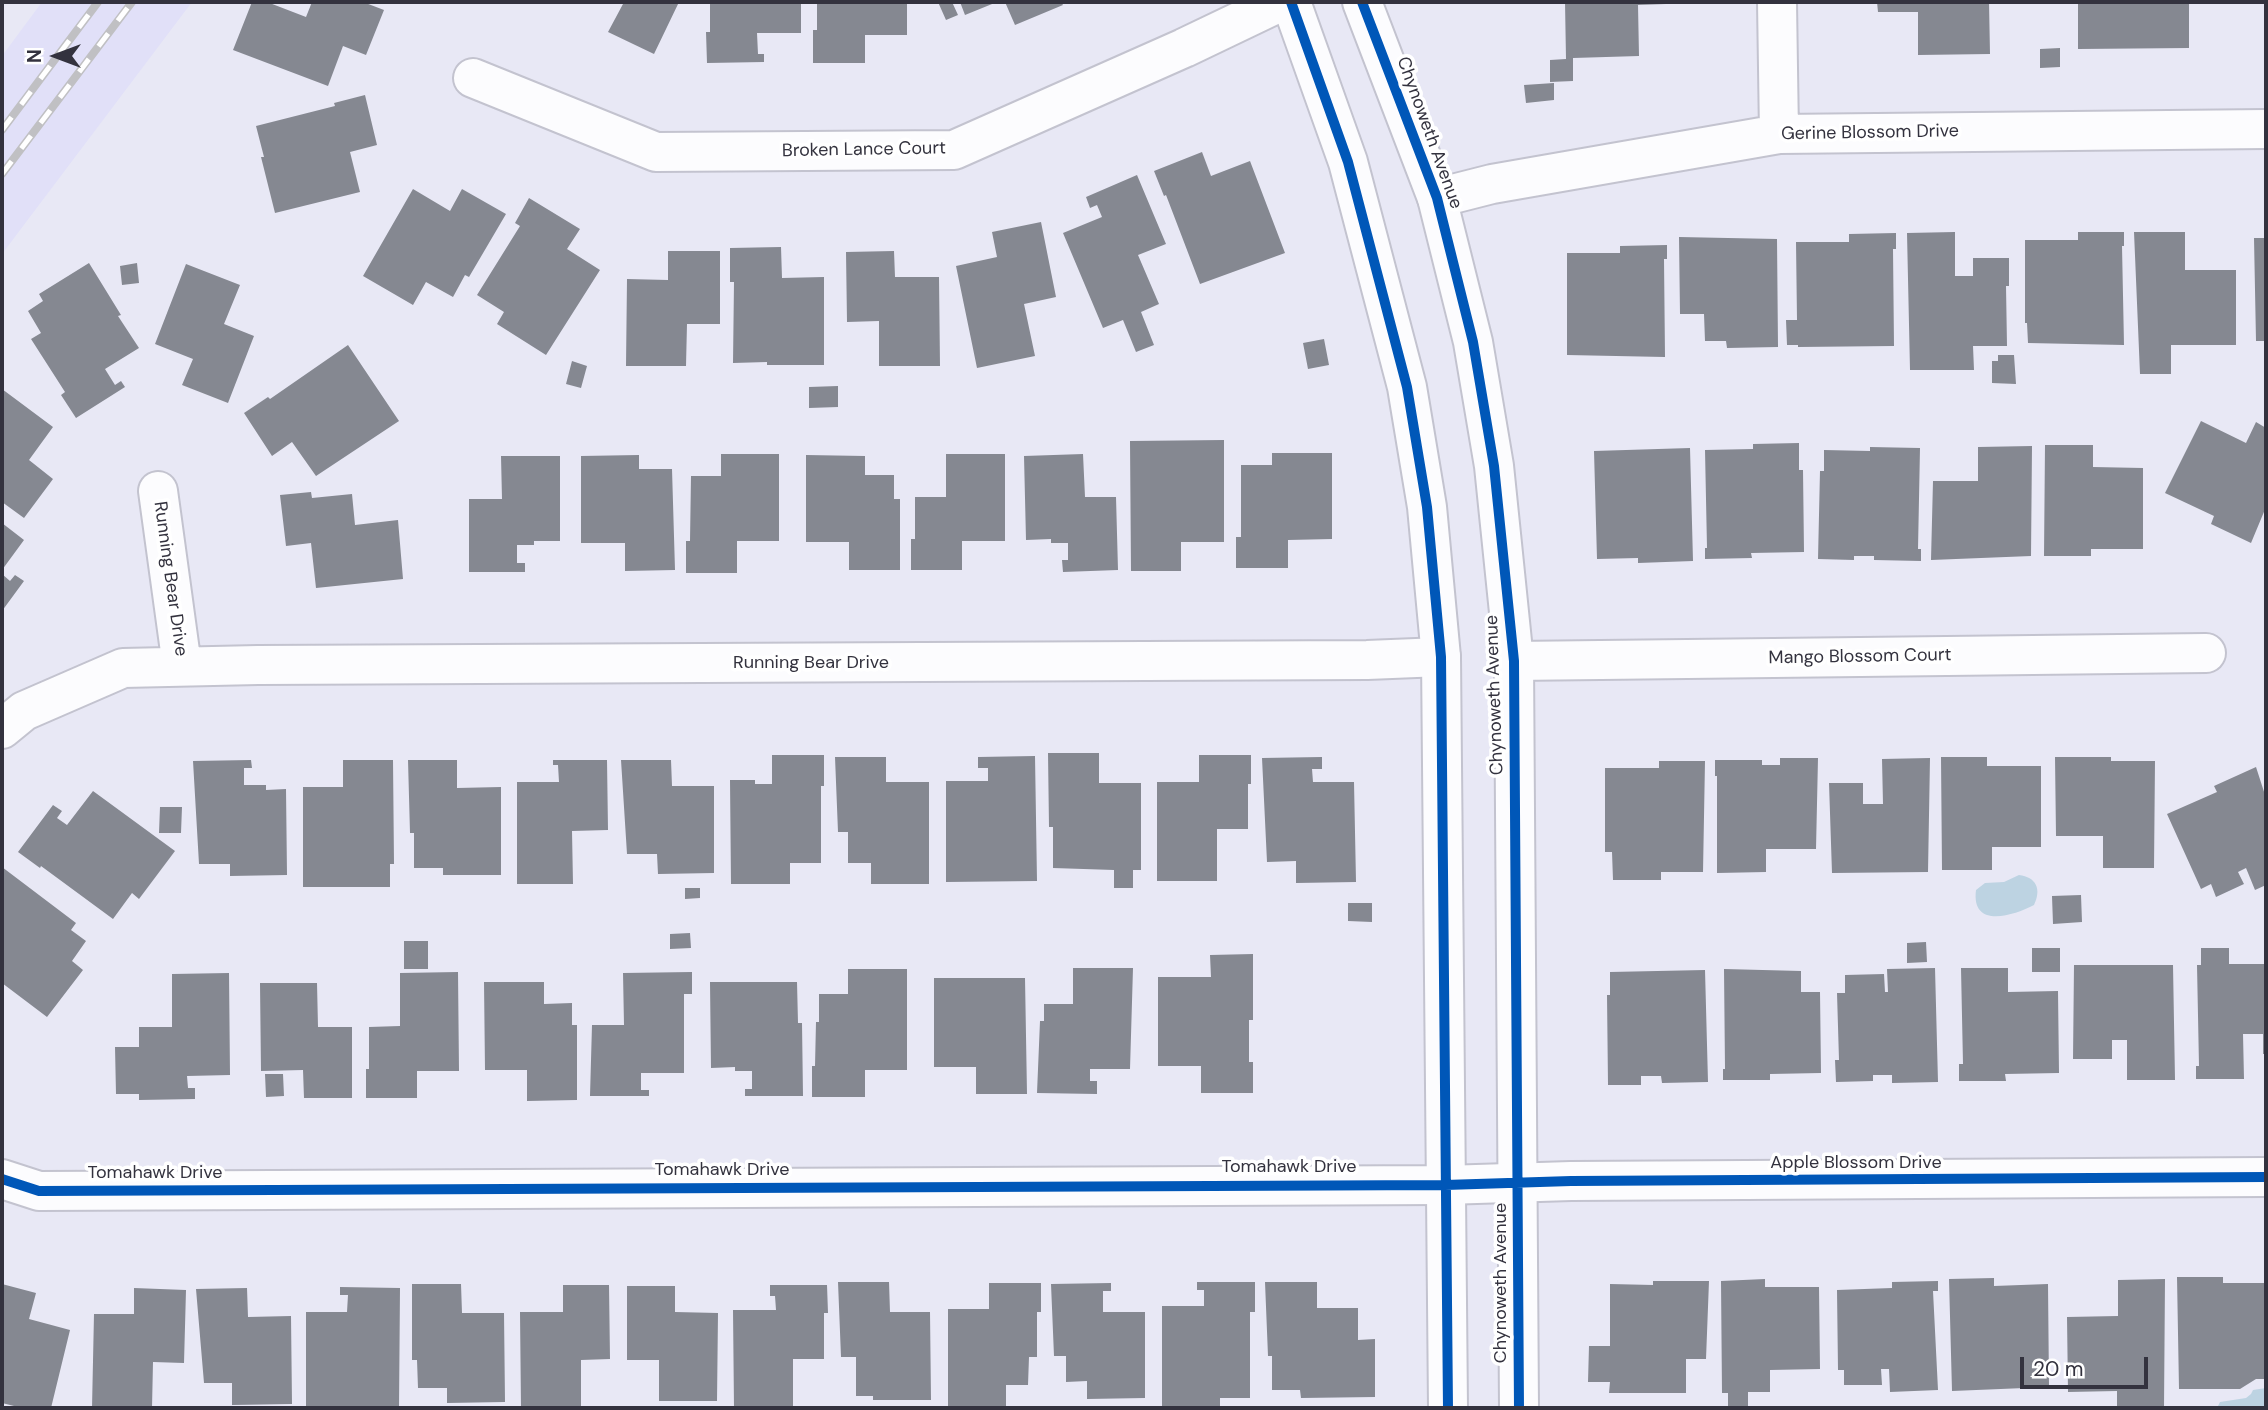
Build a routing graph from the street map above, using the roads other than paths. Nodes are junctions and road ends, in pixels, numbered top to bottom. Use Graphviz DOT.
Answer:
graph roads {
  1 [pos="1280,2"];
  2 [pos="1291,2"];
  3 [pos="1362,2"];
  4 [pos="1777,2"];
  5 [pos="473,78"];
  6 [pos="2266,129"];
  7 [pos="1779,134"];
  8 [pos="1437,198"];
  9 [pos="158,491"];
  10 [pos="2206,653"];
  11 [pos="1441,657"];
  12 [pos="1514,661"];
  13 [pos="182,666"];
  14 [pos="2,729"];
  15 [pos="2266,1177"];
  16 [pos="2,1179"];
  17 [pos="1518,1183"];
  18 [pos="1445,1185"];
  19 [pos="1448,1408"];
  20 [pos="1520,1408"];
  1 -- 5 [label="street, Broken Lance Court"];
  2 -- 11 [label="street"];
  3 -- 8 [label="street, Chynoweth Avenue"];
  4 -- 7 [label="street"];
  6 -- 7 [label="street, Gerine Blossom Drive"];
  7 -- 8 [label="street, Gerine Blossom Drive"];
  8 -- 12 [label="street, Chynoweth Avenue"];
  9 -- 13 [label="street, Running Bear Drive"];
  10 -- 12 [label="street, Mango Blossom Court"];
  11 -- 13 [label="street, Running Bear Drive"];
  11 -- 18 [label="street"];
  12 -- 17 [label="street, Chynoweth Avenue"];
  13 -- 14 [label="street, Running Bear Drive"];
  15 -- 17 [label="street, Apple Blossom Drive"];
  16 -- 18 [label="street, Tomahawk Drive"];
  17 -- 18 [label="street, Apple Blossom Drive"];
  17 -- 20 [label="street, Chynoweth Avenue"];
  18 -- 19 [label="street"];
}
